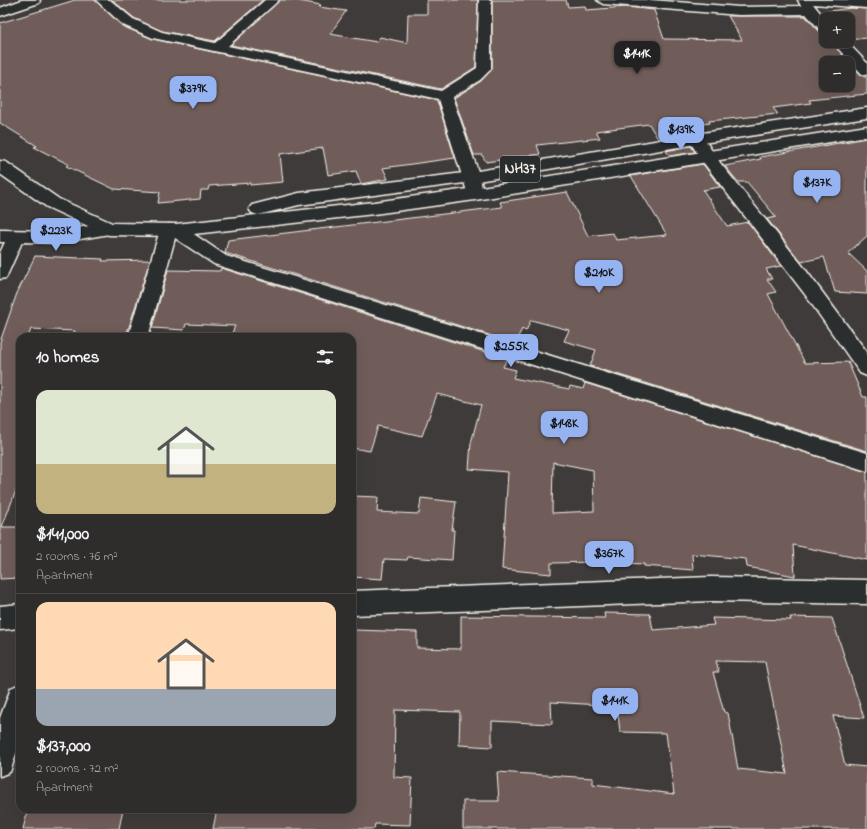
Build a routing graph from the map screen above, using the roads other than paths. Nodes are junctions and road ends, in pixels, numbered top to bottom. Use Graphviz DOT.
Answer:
graph roads {
  1 [pos="34,0"];
  2 [pos="102,0"];
  3 [pos="274,0"];
  4 [pos="485,0"];
  5 [pos="603,0"];
  6 [pos="805,4"];
  7 [pos="867,4"];
  8 [pos="0,12"];
  9 [pos="819,20"];
  10 [pos="219,47"];
  11 [pos="845,48"];
  12 [pos="867,71"];
  13 [pos="444,96"];
  14 [pos="867,113"];
  15 [pos="867,131"];
  16 [pos="696,139"];
  17 [pos="705,156"];
  18 [pos="0,166"];
  19 [pos="472,177"];
  20 [pos="476,194"];
  21 [pos="108,229"];
  22 [pos="172,230"];
  23 [pos="8,236"];
  24 [pos="0,272"];
  25 [pos="139,333"];
  26 [pos="867,368"];
  27 [pos="867,462"];
  28 [pos="867,592"];
  29 [pos="356,603"];
  30 [pos="16,616"];
  31 [pos="0,618"];
  32 [pos="16,710"];
  33 [pos="0,762"];
  1 -- 8 [label="street"];
  2 -- 10 [label="street"];
  3 -- 10 [label="street"];
  4 -- 13 [label="street"];
  5 -- 6 [label="street"];
  6 -- 7 [label="street"];
  6 -- 9 [label="street"];
  10 -- 13 [label="street"];
  11 -- 12 [label="street"];
  13 -- 19 [label="street"];
  14 -- 16 [label="highway, NH37"];
  15 -- 17 [label="highway, NH37"];
  16 -- 17 [label="street"];
  16 -- 19 [label="highway, NH37"];
  17 -- 20 [label="highway, NH37"];
  17 -- 26 [label="street"];
  18 -- 21 [label="highway, NH37"];
  19 -- 20 [label="street"];
  19 -- 22 [label="highway, NH37"];
  20 -- 22 [label="highway, NH37"];
  21 -- 22 [label="highway, NH37"];
  21 -- 23 [label="street"];
  22 -- 25 [label="street"];
  22 -- 27 [label="street"];
  23 -- 24 [label="street"];
  28 -- 29 [label="street"];
  30 -- 31 [label="street"];
  32 -- 33 [label="street"];
}
